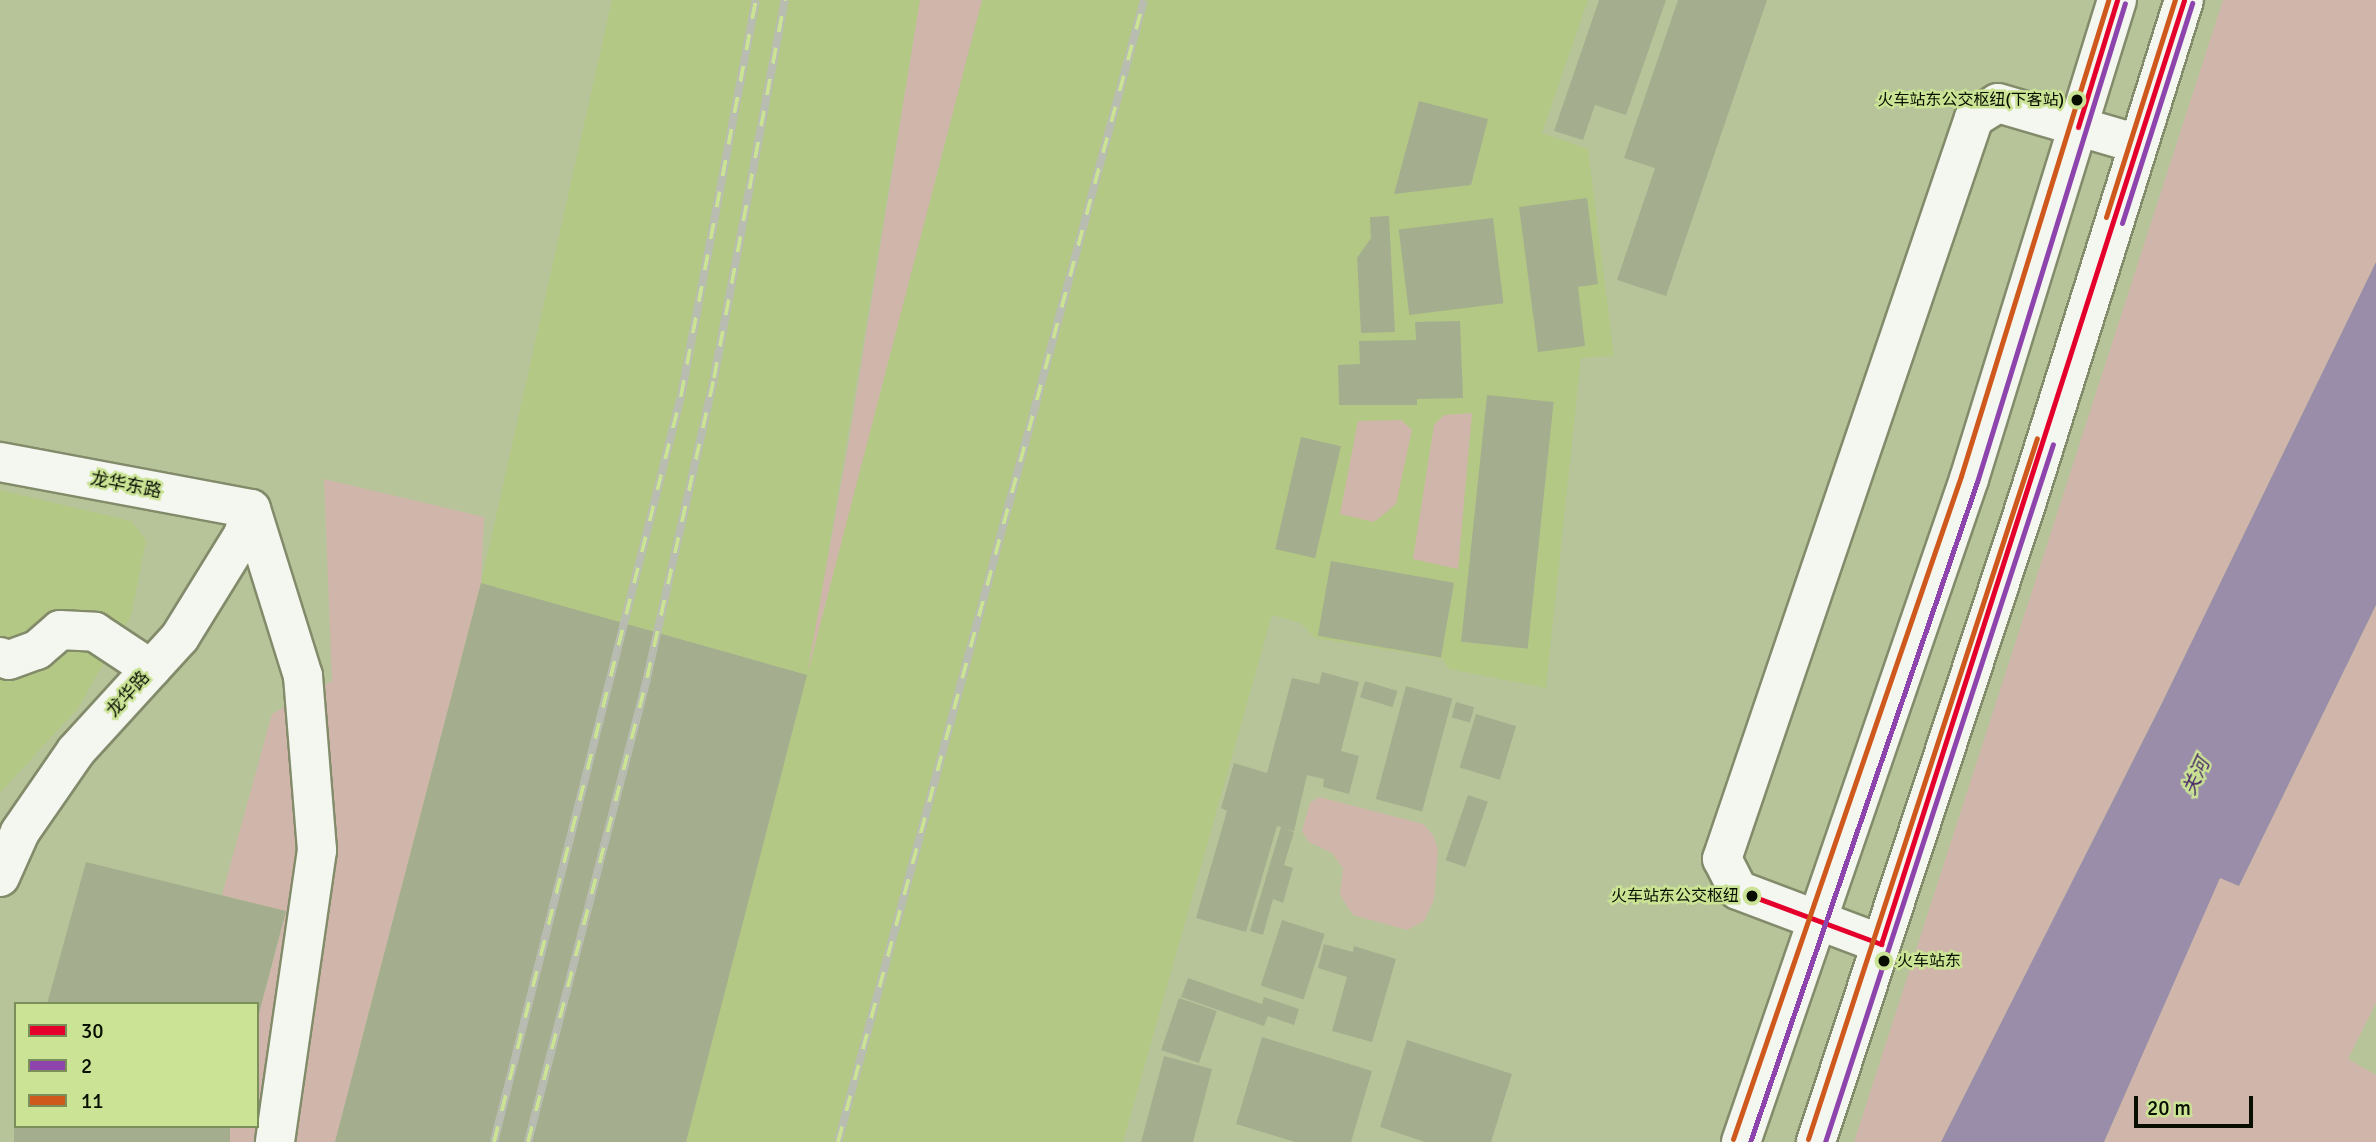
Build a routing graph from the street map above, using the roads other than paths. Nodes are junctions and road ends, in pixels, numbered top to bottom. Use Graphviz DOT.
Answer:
graph roads {
  1 [pos="2117,0"];
  2 [pos="2184,0"];
  3 [pos="2078,127"];
  4 [pos="2138,144"];
  5 [pos="0,462"];
  6 [pos="251,509"];
  7 [pos="0,657"];
  8 [pos="151,669"];
  9 [pos="2,867"];
  10 [pos="1817,921"];
  11 [pos="1881,944"];
  12 [pos="275,1142"];
  13 [pos="1741,1142"];
  14 [pos="1816,1142"];
  1 -- 3 [label="main road"];
  2 -- 4 [label="main road"];
  3 -- 4 [label="main road"];
  3 -- 10 [label="main road"];
  3 -- 10 [label="main road"];
  4 -- 11 [label="main road"];
  5 -- 6 [label="main road, 龙华东路"];
  6 -- 8 [label="main road, 龙华路"];
  6 -- 12 [label="main road"];
  7 -- 8 [label="main road"];
  8 -- 9 [label="main road, 龙华路"];
  10 -- 11 [label="main road"];
  10 -- 13 [label="main road"];
  11 -- 14 [label="main road"];
}
